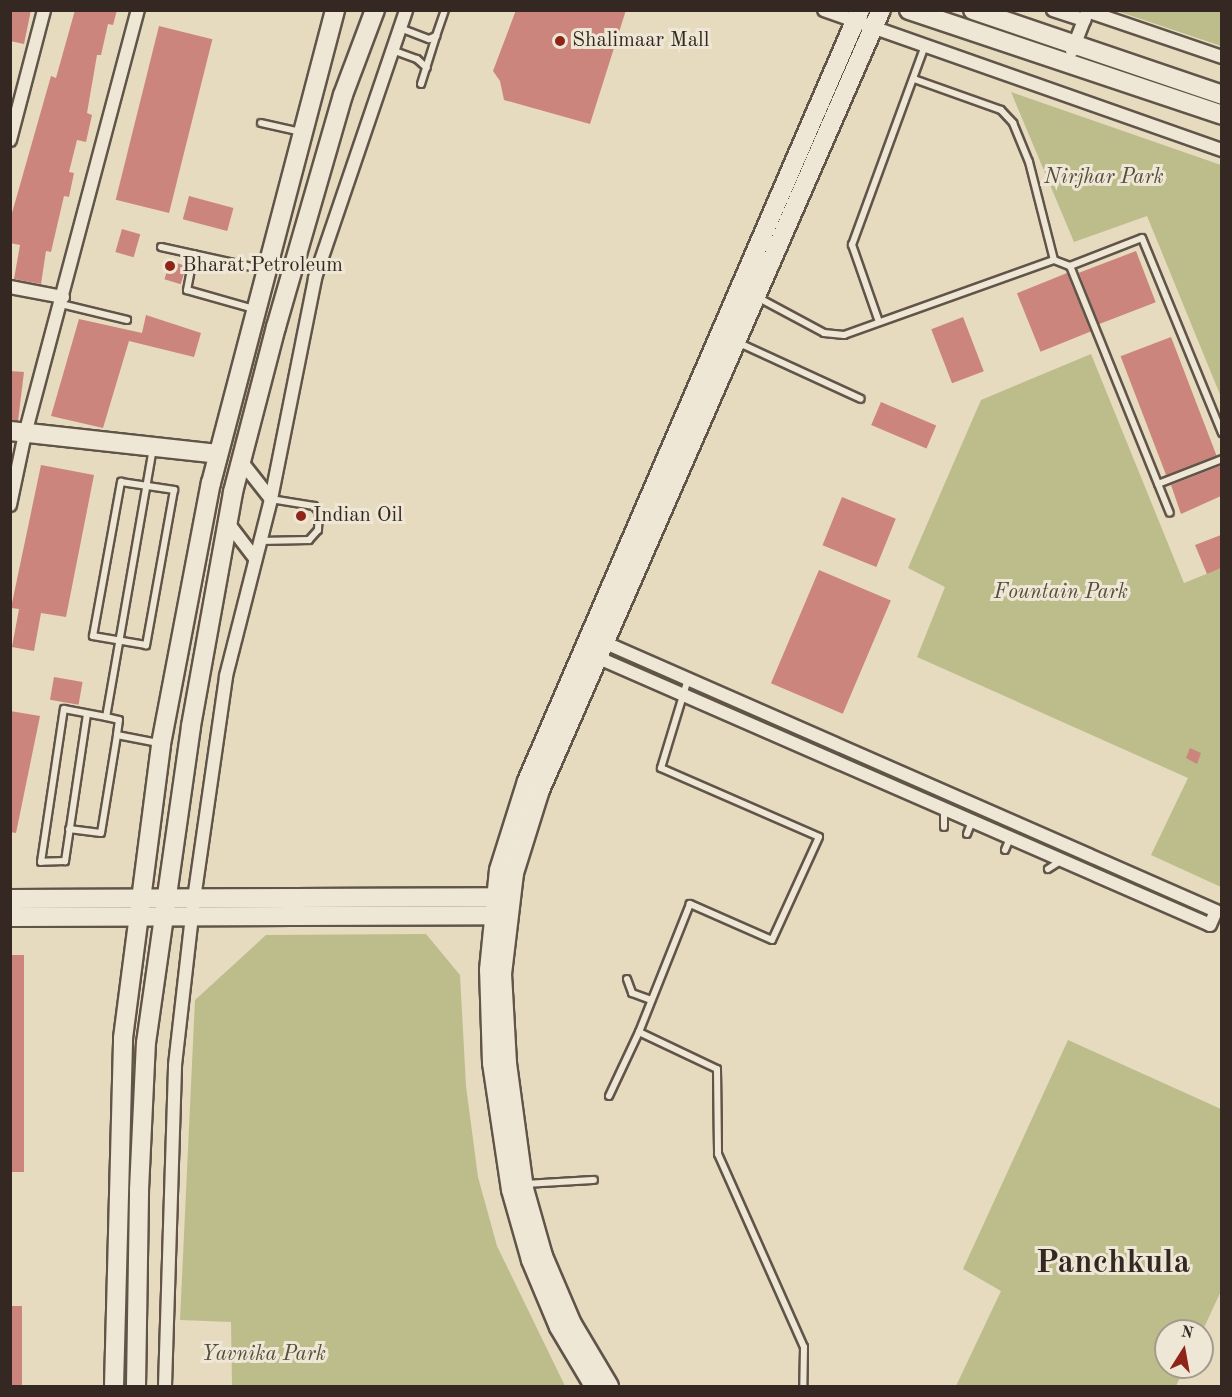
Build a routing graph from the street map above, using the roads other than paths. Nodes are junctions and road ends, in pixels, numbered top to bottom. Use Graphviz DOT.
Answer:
graph roads {
  1 [pos="44,10"];
  2 [pos="138,10"];
  3 [pos="335,10"];
  4 [pos="375,10"];
  5 [pos="406,10"];
  6 [pos="446,10"];
  7 [pos="824,10"];
  8 [pos="909,10"];
  9 [pos="973,10"];
  10 [pos="1053,10"];
  11 [pos="1086,14"];
  12 [pos="858,16"];
  13 [pos="877,19"];
  14 [pos="399,28"];
  15 [pos="436,36"];
  16 [pos="1074,45"];
  17 [pos="925,46"];
  18 [pos="391,50"];
  19 [pos="1221,57"];
  20 [pos="1067,63"];
  21 [pos="427,68"];
  22 [pos="914,79"];
  23 [pos="421,84"];
  24 [pos="1221,95"];
  25 [pos="1221,115"];
  26 [pos="261,123"];
  27 [pos="304,133"];
  28 [pos="11,139"];
  29 [pos="1221,150"];
  30 [pos="161,247"];
  31 [pos="194,254"];
  32 [pos="1054,260"];
  33 [pos="1070,266"];
  34 [pos="267,270"];
  35 [pos="10,287"];
  36 [pos="747,292"];
  37 [pos="62,301"];
  38 [pos="256,310"];
  39 [pos="128,320"];
  40 [pos="879,322"];
  41 [pos="728,338"];
  42 [pos="861,399"];
  43 [pos="18,432"];
  44 [pos="1221,434"];
  45 [pos="153,447"];
  46 [pos="218,454"];
  47 [pos="1221,459"];
  48 [pos="241,461"];
  49 [pos="1158,484"];
  50 [pos="146,486"];
  51 [pos="271,499"];
  52 [pos="10,505"];
  53 [pos="1170,513"];
  54 [pos="228,523"];
  55 [pos="259,542"];
  56 [pos="254,557"];
  57 [pos="118,640"];
  58 [pos="593,646"];
  59 [pos="688,679"];
  60 [pos="681,694"];
  61 [pos="87,714"];
  62 [pos="106,717"];
  63 [pos="117,735"];
  64 [pos="161,744"];
  65 [pos="944,808"];
  66 [pos="973,821"];
  67 [pos="945,827"];
  68 [pos="69,829"];
  69 [pos="967,834"];
  70 [pos="1011,837"];
  71 [pos="1005,850"];
  72 [pos="1062,860"];
  73 [pos="1048,869"];
  74 [pos="1160,886"];
  75 [pos="10,899"];
  76 [pos="1153,900"];
  77 [pos="1198,903"];
  78 [pos="503,906"];
  79 [pos="164,907"];
  80 [pos="193,907"];
  81 [pos="139,908"];
  82 [pos="10,916"];
  83 [pos="1192,917"];
  84 [pos="627,979"];
  85 [pos="651,1000"];
  86 [pos="639,1032"];
  87 [pos="609,1096"];
  88 [pos="594,1180"];
  89 [pos="524,1184"];
  90 [pos="114,1386"];
  91 [pos="136,1386"];
  92 [pos="165,1386"];
  93 [pos="594,1386"];
  94 [pos="609,1386"];
  95 [pos="803,1386"];
  1 -- 28 [label="street"];
  2 -- 37 [label="street"];
  3 -- 27 [label="street"];
  4 -- 48 [label="street"];
  5 -- 14 [label="street"];
  6 -- 15 [label="lane"];
  7 -- 12 [label="street"];
  8 -- 20 [label="street"];
  9 -- 16 [label="street"];
  10 -- 11 [label="street"];
  11 -- 16 [label="street"];
  11 -- 19 [label="street"];
  12 -- 13 [label="street"];
  12 -- 36 [label="street"];
  13 -- 17 [label="street"];
  13 -- 36 [label="street"];
  14 -- 15 [label="lane"];
  14 -- 18 [label="street"];
  15 -- 21 [label="lane"];
  16 -- 20 [label="street"];
  16 -- 24 [label="street"];
  17 -- 22 [label="lane"];
  17 -- 29 [label="street"];
  18 -- 21 [label="lane"];
  18 -- 51 [label="street"];
  20 -- 25 [label="street"];
  21 -- 23 [label="lane"];
  22 -- 32 [label="lane"];
  22 -- 40 [label="lane"];
  26 -- 27 [label="lane"];
  27 -- 34 [label="street"];
  30 -- 31 [label="lane"];
  31 -- 34 [label="lane"];
  31 -- 38 [label="lane"];
  32 -- 33 [label="lane"];
  32 -- 40 [label="lane"];
  33 -- 44 [label="lane"];
  33 -- 49 [label="lane"];
  34 -- 38 [label="street"];
  35 -- 37 [label="street"];
  36 -- 40 [label="lane"];
  36 -- 41 [label="street"];
  37 -- 39 [label="lane"];
  37 -- 43 [label="street"];
  38 -- 46 [label="street"];
  41 -- 42 [label="lane"];
  41 -- 58 [label="street"];
  43 -- 45 [label="street"];
  43 -- 52 [label="street"];
  45 -- 46 [label="street"];
  45 -- 50 [label="lane"];
  46 -- 64 [label="street"];
  47 -- 49 [label="lane"];
  48 -- 51 [label="street"];
  48 -- 54 [label="street"];
  49 -- 53 [label="lane"];
  50 -- 57 [label="lane"];
  50 -- 57 [label="lane"];
  50 -- 57 [label="lane"];
  51 -- 55 [label="street"];
  51 -- 55 [label="lane"];
  54 -- 56 [label="street"];
  54 -- 79 [label="street"];
  55 -- 56 [label="street"];
  56 -- 80 [label="street"];
  57 -- 62 [label="lane"];
  58 -- 59 [label="street"];
  58 -- 60 [label="street"];
  58 -- 78 [label="street"];
  59 -- 60 [label="lane"];
  59 -- 74 [label="street"];
  60 -- 65 [label="street"];
  60 -- 85 [label="lane"];
  61 -- 62 [label="lane"];
  61 -- 68 [label="lane"];
  61 -- 68 [label="lane"];
  62 -- 63 [label="lane"];
  63 -- 64 [label="lane"];
  63 -- 68 [label="lane"];
  64 -- 81 [label="street"];
  65 -- 66 [label="street"];
  65 -- 67 [label="lane"];
  66 -- 69 [label="lane"];
  66 -- 70 [label="street"];
  70 -- 71 [label="lane"];
  70 -- 72 [label="street"];
  72 -- 73 [label="lane"];
  72 -- 76 [label="street"];
  74 -- 76 [label="street"];
  74 -- 77 [label="street"];
  75 -- 81 [label="street"];
  76 -- 83 [label="street"];
  77 -- 83 [label="street"];
  77 -- 83 [label="street"];
  78 -- 80 [label="street"];
  78 -- 89 [label="street"];
  78 -- 93 [label="street"];
  79 -- 80 [label="street"];
  79 -- 81 [label="street"];
  79 -- 91 [label="street"];
  80 -- 92 [label="street"];
  81 -- 82 [label="street"];
  81 -- 90 [label="street"];
  84 -- 85 [label="lane"];
  85 -- 86 [label="lane"];
  86 -- 87 [label="lane"];
  86 -- 95 [label="lane"];
  88 -- 89 [label="lane"];
  89 -- 94 [label="street"];
}
